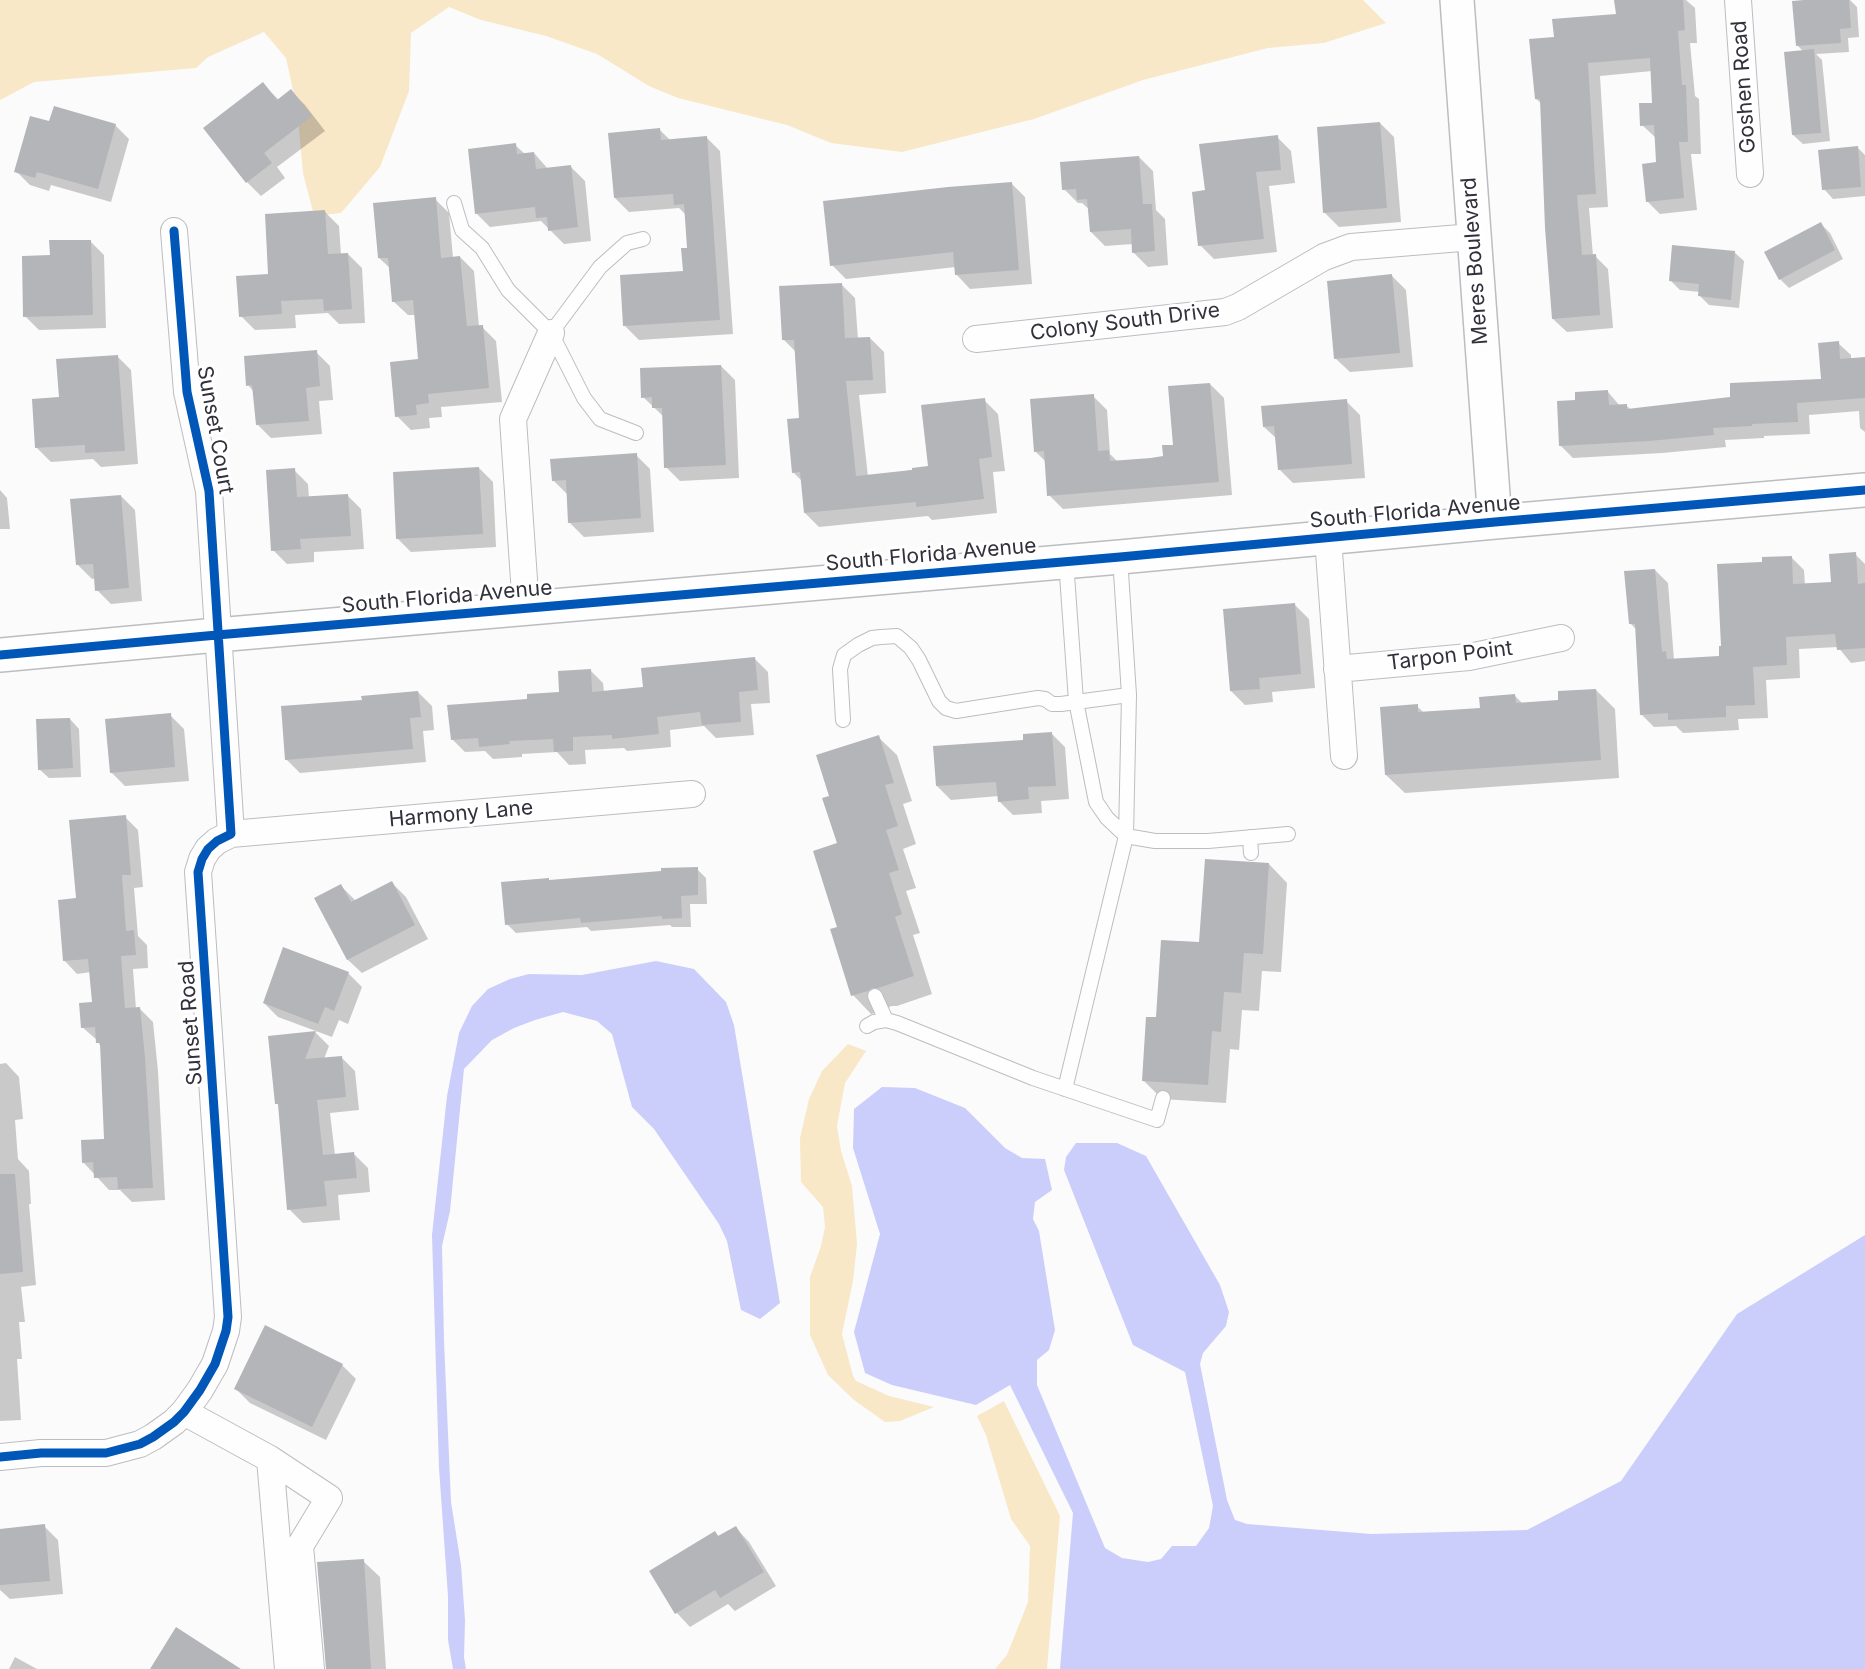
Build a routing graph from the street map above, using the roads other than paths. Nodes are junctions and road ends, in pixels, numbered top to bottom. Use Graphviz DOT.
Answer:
graph roads {
  1 [pos="1457,0"];
  2 [pos="1738,0"];
  3 [pos="1750,174"];
  4 [pos="454,203"];
  5 [pos="174,231"];
  6 [pos="1473,237"];
  7 [pos="642,239"];
  8 [pos="551,333"];
  9 [pos="976,339"];
  10 [pos="636,433"];
  11 [pos="1865,490"];
  12 [pos="1495,522"];
  13 [pos="1328,538"];
  14 [pos="1120,557"];
  15 [pos="1066,561"];
  16 [pos="526,609"];
  17 [pos="217,635"];
  18 [pos="1561,638"];
  19 [pos="0,655"];
  20 [pos="1337,669"];
  21 [pos="1129,695"];
  22 [pos="1076,701"];
  23 [pos="843,720"];
  24 [pos="1344,756"];
  25 [pos="692,794"];
  26 [pos="231,834"];
  27 [pos="1288,834"];
  28 [pos="1126,836"];
  29 [pos="1250,837"];
  30 [pos="1251,853"];
  31 [pos="875,996"];
  32 [pos="886,1020"];
  33 [pos="867,1026"];
  34 [pos="1065,1089"];
  35 [pos="1163,1098"];
  36 [pos="184,1412"];
  37 [pos="0,1457"];
  38 [pos="270,1459"];
  39 [pos="288,1669"];
  40 [pos="311,1669"];
  1 -- 6 [label="street, Meres Boulevard"];
  2 -- 3 [label="street, Goshen Road"];
  4 -- 8 [label="lane"];
  5 -- 17 [label="street, Sunset Court"];
  6 -- 9 [label="street, Colony South Drive"];
  6 -- 12 [label="street, Meres Boulevard"];
  7 -- 8 [label="lane"];
  8 -- 10 [label="lane"];
  8 -- 16 [label="street"];
  11 -- 12 [label="street, South Florida Avenue"];
  12 -- 13 [label="street, South Florida Avenue"];
  13 -- 14 [label="street, South Florida Avenue"];
  13 -- 20 [label="street"];
  14 -- 15 [label="street, South Florida Avenue"];
  14 -- 21 [label="lane"];
  15 -- 16 [label="street, South Florida Avenue"];
  15 -- 22 [label="lane"];
  16 -- 17 [label="street, South Florida Avenue"];
  17 -- 19 [label="street, South Florida Avenue"];
  17 -- 26 [label="street"];
  18 -- 20 [label="street, Tarpon Point"];
  20 -- 24 [label="street"];
  21 -- 22 [label="lane"];
  21 -- 28 [label="lane"];
  22 -- 23 [label="lane"];
  22 -- 28 [label="lane"];
  25 -- 26 [label="street, Harmony Lane"];
  26 -- 36 [label="street, Sunset Road"];
  27 -- 29 [label="lane"];
  28 -- 29 [label="lane"];
  28 -- 34 [label="lane"];
  29 -- 30 [label="lane"];
  31 -- 32 [label="lane"];
  32 -- 33 [label="lane"];
  32 -- 34 [label="lane"];
  34 -- 35 [label="lane"];
  36 -- 37 [label="street, Sunset Road"];
  36 -- 38 [label="street"];
  38 -- 39 [label="street"];
  38 -- 40 [label="street"];
}
